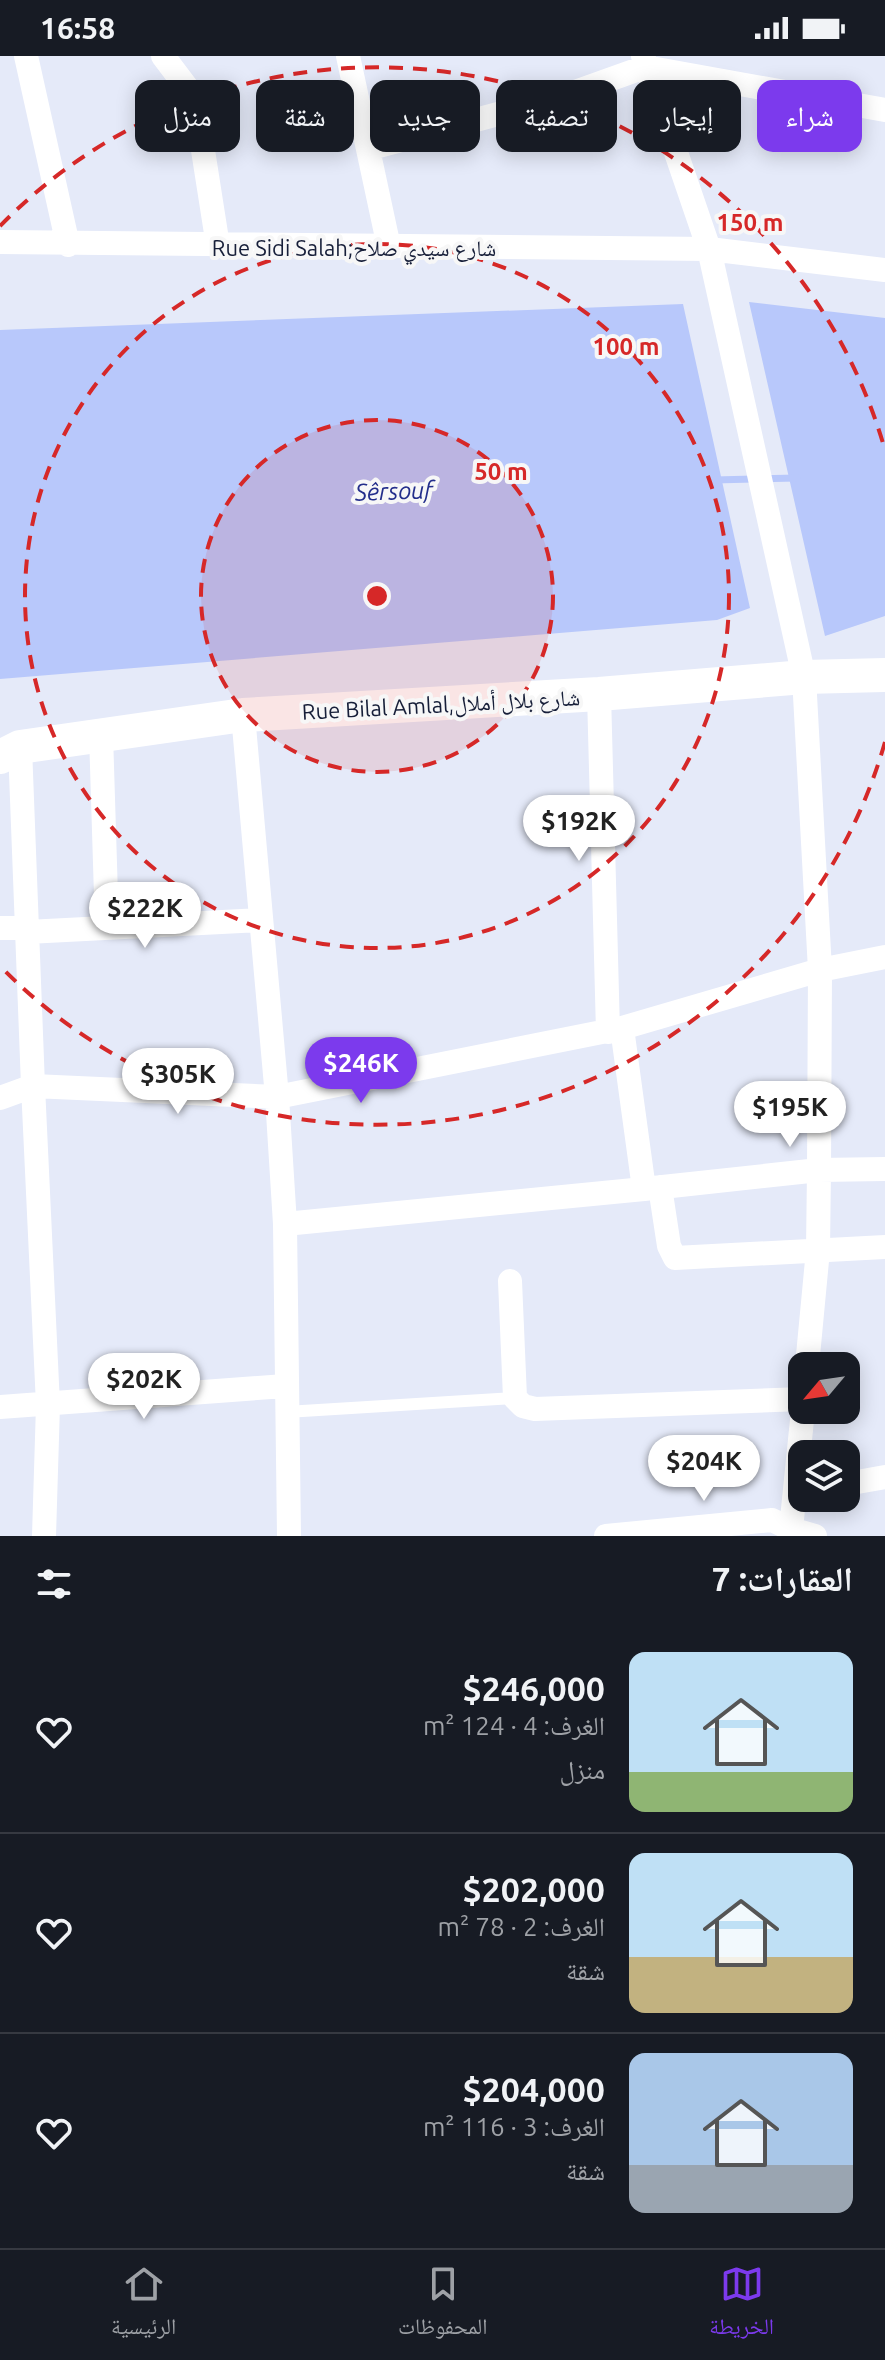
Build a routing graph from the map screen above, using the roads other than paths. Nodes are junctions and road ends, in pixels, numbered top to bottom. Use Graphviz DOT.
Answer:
graph roads {
  1 [pos="26,56"];
  2 [pos="163,56"];
  3 [pos="348,56"];
  4 [pos="644,61"];
  5 [pos="885,110"];
  6 [pos="368,149"];
  7 [pos="0,242"];
  8 [pos="68,245"];
  9 [pos="218,246"];
  10 [pos="389,247"];
  11 [pos="709,249"];
  12 [pos="885,270"];
  13 [pos="885,675"];
  14 [pos="804,677"];
  15 [pos="599,694"];
  16 [pos="243,715"];
  17 [pos="101,734"];
  18 [pos="10,752"];
  19 [pos="261,920"];
  20 [pos="0,928"];
  21 [pos="107,928"];
  22 [pos="26,930"];
  23 [pos="885,957"];
  24 [pos="820,970"];
  25 [pos="615,1030"];
  26 [pos="33,1086"];
  27 [pos="277,1097"];
  28 [pos="0,1098"];
  29 [pos="885,1169"];
  30 [pos="819,1170"];
  31 [pos="652,1188"];
  32 [pos="285,1224"];
  33 [pos="885,1247"];
  34 [pos="818,1250"];
  35 [pos="510,1281"];
  36 [pos="808,1352"];
  37 [pos="285,1386"];
  38 [pos="515,1398"];
  39 [pos="788,1400"];
  40 [pos="48,1405"];
  41 [pos="0,1407"];
  42 [pos="286,1412"];
  43 [pos="885,1477"];
  44 [pos="860,1481"];
  45 [pos="795,1512"];
  46 [pos="792,1532"];
  47 [pos="44,1536"];
  48 [pos="289,1536"];
  49 [pos="606,1536"];
  50 [pos="815,1536"];
  1 -- 8 [label="street"];
  2 -- 9 [label="street"];
  3 -- 6 [label="street"];
  4 -- 5 [label="street"];
  4 -- 6 [label="street"];
  4 -- 11 [label="street"];
  6 -- 10 [label="street"];
  7 -- 8 [label="street, Rue Sidi Salah;شارع سيدي صلاح"];
  8 -- 9 [label="street, Rue Sidi Salah;شارع سيدي صلاح"];
  9 -- 10 [label="street, Rue Sidi Salah;شارع سيدي صلاح"];
  10 -- 11 [label="street, Rue Sidi Salah;شارع سيدي صلاح"];
  11 -- 12 [label="street, Rue Sidi Salah;شارع سيدي صلاح"];
  11 -- 14 [label="street"];
  13 -- 14 [label="main road, Rue Bilal Amlal,شارع بلال أملال"];
  14 -- 15 [label="main road, Rue Bilal Amlal,شارع بلال أملال"];
  14 -- 24 [label="street"];
  15 -- 16 [label="main road, Rue Bilal Amlal,شارع بلال أملال"];
  15 -- 25 [label="street"];
  16 -- 17 [label="main road, Rue Bilal Amlal,شارع بلال أملال"];
  16 -- 19 [label="street"];
  17 -- 18 [label="main road, Rue Bilal Amlal,شارع بلال أملال"];
  17 -- 21 [label="street"];
  18 -- 22 [label="street"];
  19 -- 21 [label="street"];
  19 -- 27 [label="street"];
  20 -- 22 [label="street"];
  21 -- 22 [label="street"];
  22 -- 26 [label="street"];
  23 -- 24 [label="street"];
  24 -- 25 [label="street"];
  24 -- 30 [label="street"];
  25 -- 27 [label="street"];
  25 -- 31 [label="street"];
  26 -- 27 [label="street"];
  26 -- 28 [label="street"];
  26 -- 40 [label="street"];
  27 -- 32 [label="street"];
  29 -- 30 [label="street"];
  30 -- 31 [label="street"];
  30 -- 34 [label="street"];
  31 -- 32 [label="street"];
  31 -- 34 [label="street"];
  32 -- 37 [label="street"];
  33 -- 34 [label="street"];
  34 -- 36 [label="street"];
  35 -- 38 [label="street"];
  37 -- 40 [label="street"];
  37 -- 42 [label="street"];
  38 -- 39 [label="street"];
  38 -- 42 [label="lane"];
  40 -- 41 [label="street"];
  40 -- 47 [label="street"];
  42 -- 48 [label="street"];
  43 -- 44 [label="street"];
  45 -- 46 [label="street"];
  46 -- 49 [label="street"];
  46 -- 50 [label="street"];
}
